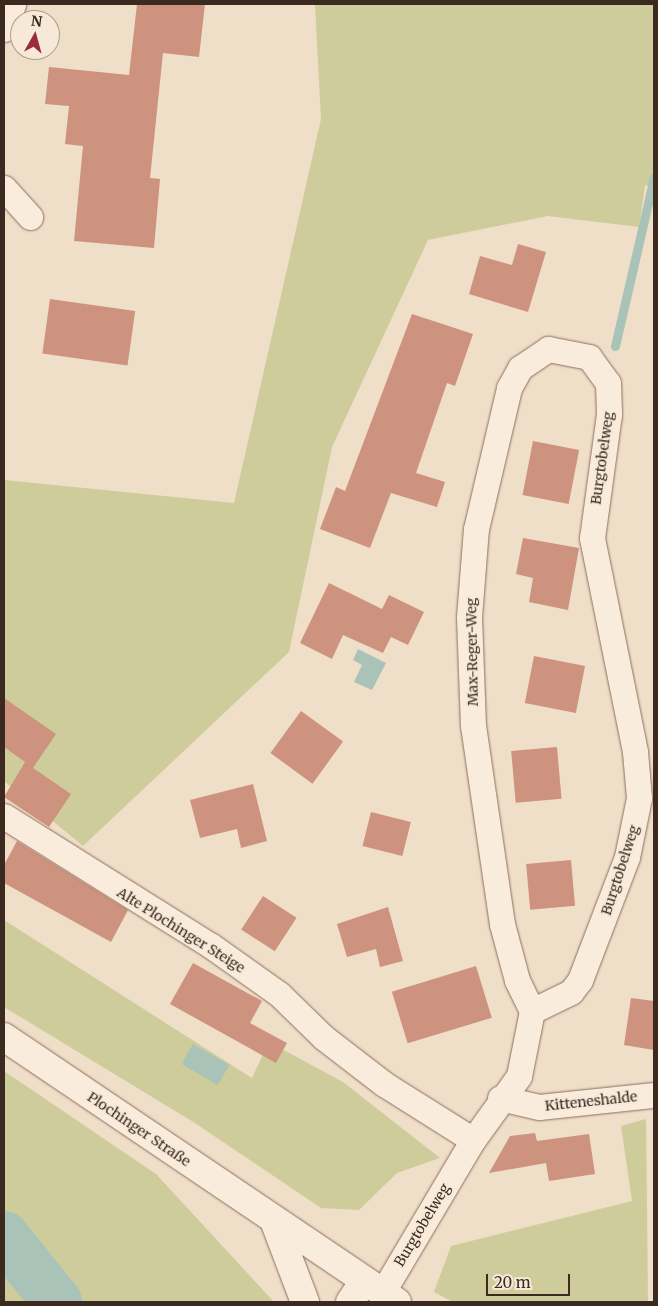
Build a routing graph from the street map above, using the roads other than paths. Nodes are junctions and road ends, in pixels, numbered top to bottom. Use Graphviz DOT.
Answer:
graph roads {
  1 [pos="13,4"];
  2 [pos="4,29"];
  3 [pos="4,188"];
  4 [pos="30,217"];
  5 [pos="589,356"];
  6 [pos="4,816"];
  7 [pos="532,1011"];
  8 [pos="4,1037"];
  9 [pos="654,1095"];
  10 [pos="500,1098"];
  11 [pos="473,1140"];
  12 [pos="275,1222"];
  13 [pos="373,1295"];
  14 [pos="305,1302"];
  1 -- 2 [label="street"];
  3 -- 4 [label="street"];
  5 -- 7 [label="street, Burgtobelweg"];
  5 -- 7 [label="street, Max-Reger-Weg"];
  6 -- 11 [label="street, Alte Plochinger Steige"];
  7 -- 10 [label="street, Burgtobelweg"];
  8 -- 12 [label="main road, Plochinger Straße"];
  9 -- 10 [label="street, Kitteneshalde"];
  10 -- 11 [label="street, Burgtobelweg"];
  11 -- 13 [label="street, Burgtobelweg"];
  12 -- 13 [label="main road, Plochinger Straße"];
  12 -- 14 [label="main road"];
}
